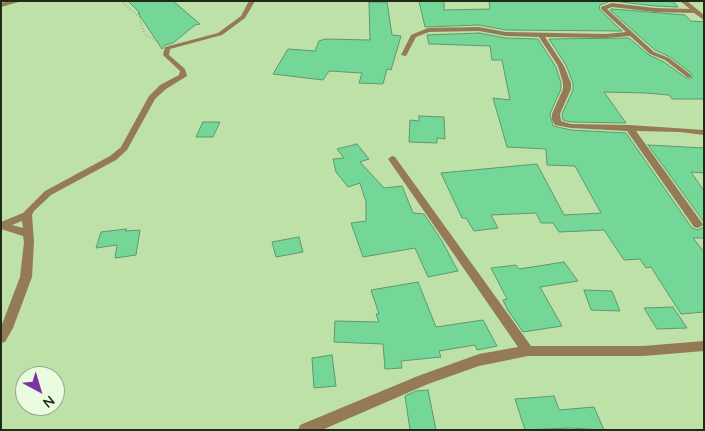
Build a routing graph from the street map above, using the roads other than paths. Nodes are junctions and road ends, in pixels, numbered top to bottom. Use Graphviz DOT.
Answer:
graph roads {
  1 [pos="19,1"];
  2 [pos="252,1"];
  3 [pos="682,1"];
  4 [pos="1,5"];
  5 [pos="693,11"];
  6 [pos="704,18"];
  7 [pos="630,34"];
  8 [pos="541,35"];
  9 [pos="404,55"];
  10 [pos="689,76"];
  11 [pos="629,127"];
  12 [pos="704,133"];
  13 [pos="392,159"];
  14 [pos="27,215"];
  15 [pos="698,225"];
  16 [pos="26,233"];
  17 [pos="1,338"];
  18 [pos="704,346"];
  19 [pos="528,351"];
  20 [pos="305,430"];
  1 -- 4 [label="street"];
  2 -- 14 [label="street"];
  3 -- 5 [label="street"];
  5 -- 6 [label="street"];
  5 -- 7 [label="street"];
  7 -- 8 [label="street"];
  7 -- 10 [label="street"];
  8 -- 9 [label="street"];
  8 -- 11 [label="street"];
  11 -- 12 [label="street"];
  11 -- 15 [label="street"];
  13 -- 19 [label="street"];
  14 -- 16 [label="street"];
  14 -- 16 [label="street"];
  16 -- 17 [label="street"];
  18 -- 19 [label="street"];
  19 -- 20 [label="street"];
}
